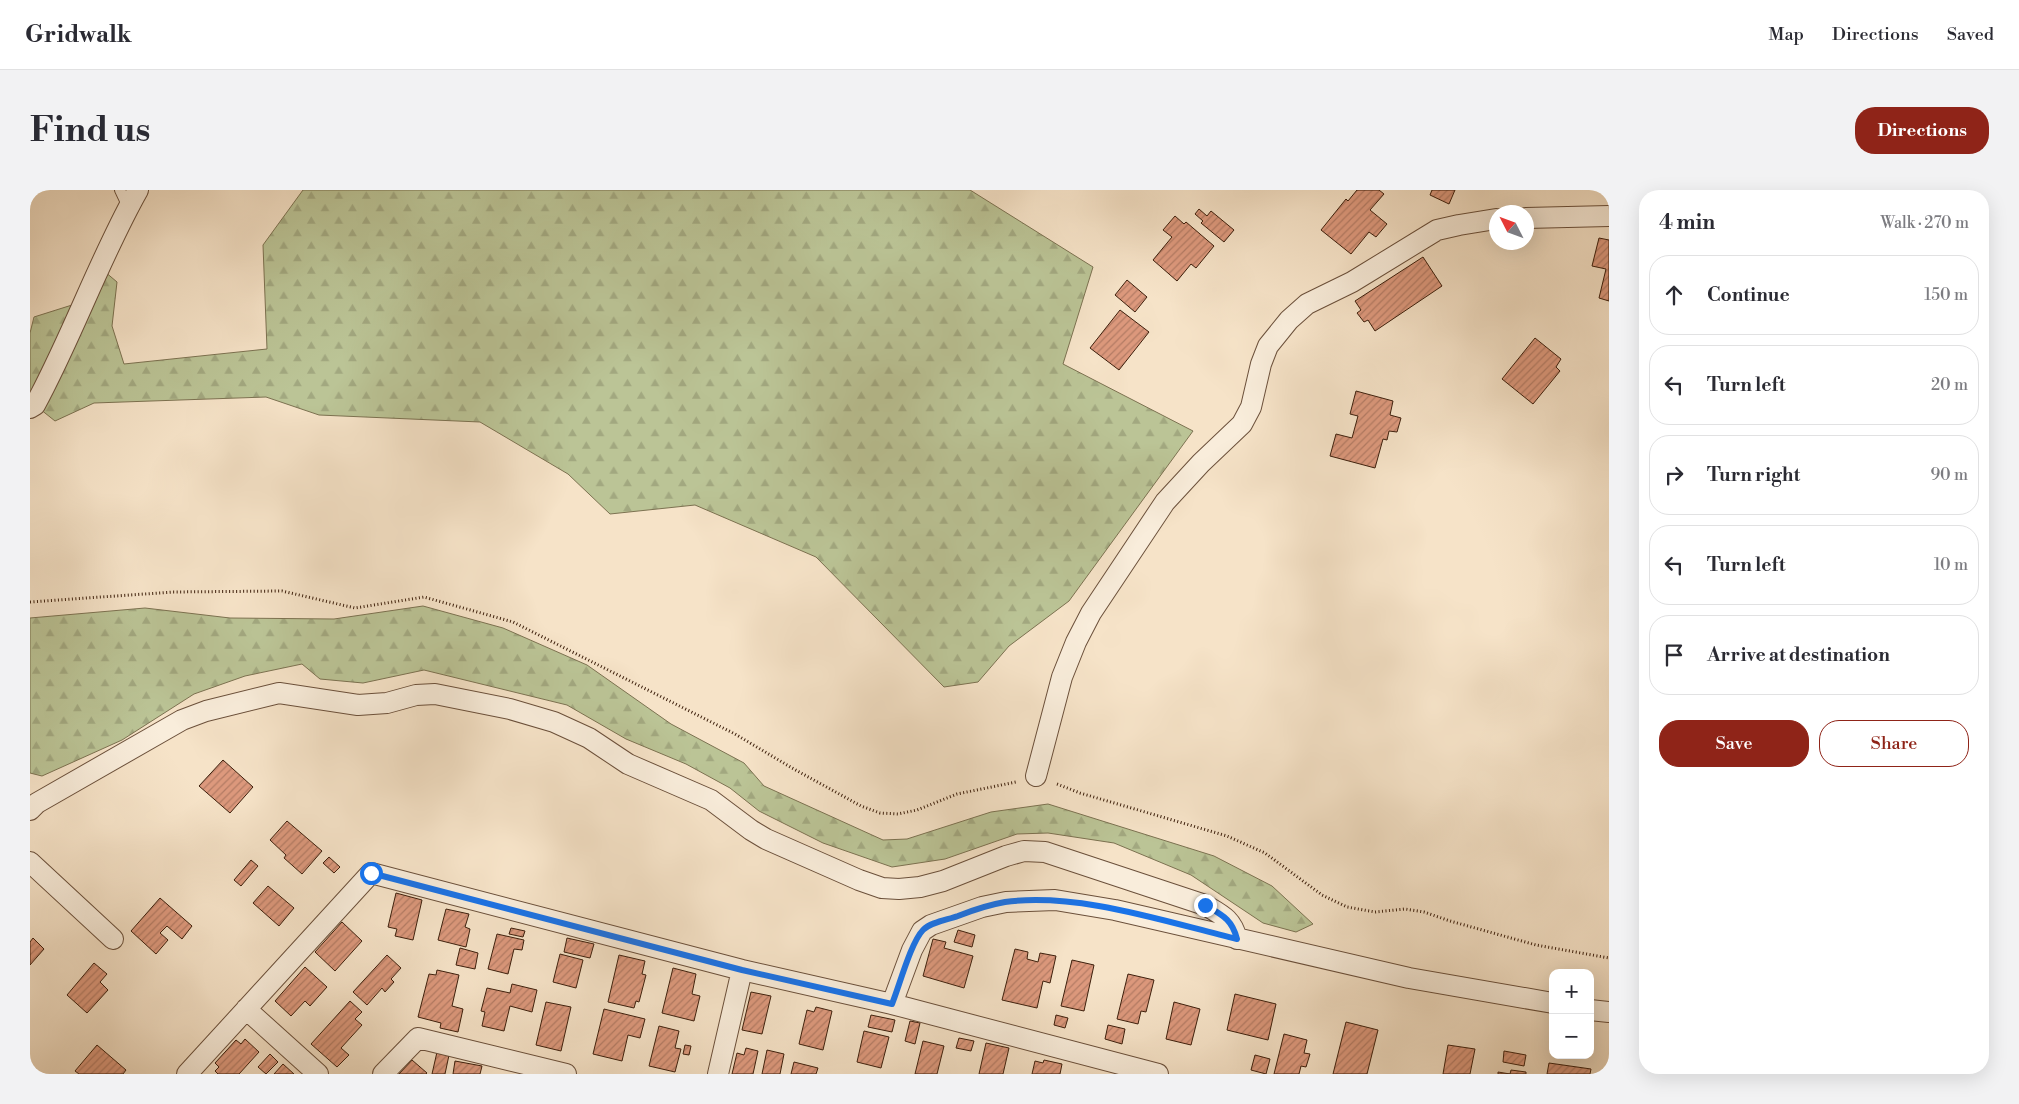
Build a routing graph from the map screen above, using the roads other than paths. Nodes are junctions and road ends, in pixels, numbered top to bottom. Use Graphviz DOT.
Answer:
graph roads {
  1 [pos="129,196"];
  2 [pos="1609,216"];
  3 [pos="1534,218"];
  4 [pos="1489,220"];
  5 [pos="30,408"];
  6 [pos="1036,776"];
  7 [pos="30,810"];
  8 [pos="30,862"];
  9 [pos="113,939"];
  10 [pos="1237,939"];
  11 [pos="742,970"];
  12 [pos="1549,1002"];
  13 [pos="892,1004"];
  14 [pos="246,1009"];
  15 [pos="1594,1010"];
  16 [pos="1609,1012"];
  17 [pos="187,1074"];
  18 [pos="318,1074"];
  19 [pos="382,1074"];
  20 [pos="566,1074"];
  21 [pos="718,1074"];
  22 [pos="1158,1074"];
  1 -- 5 [label="street"];
  2 -- 3 [label="street"];
  4 -- 6 [label="street"];
  7 -- 10 [label="street"];
  8 -- 9 [label="street"];
  10 -- 12 [label="street"];
  10 -- 13 [label="street"];
  11 -- 13 [label="street"];
  11 -- 14 [label="street"];
  11 -- 21 [label="street"];
  13 -- 22 [label="street"];
  14 -- 17 [label="street"];
  14 -- 18 [label="street"];
  15 -- 16 [label="street"];
  19 -- 20 [label="street"];
}
